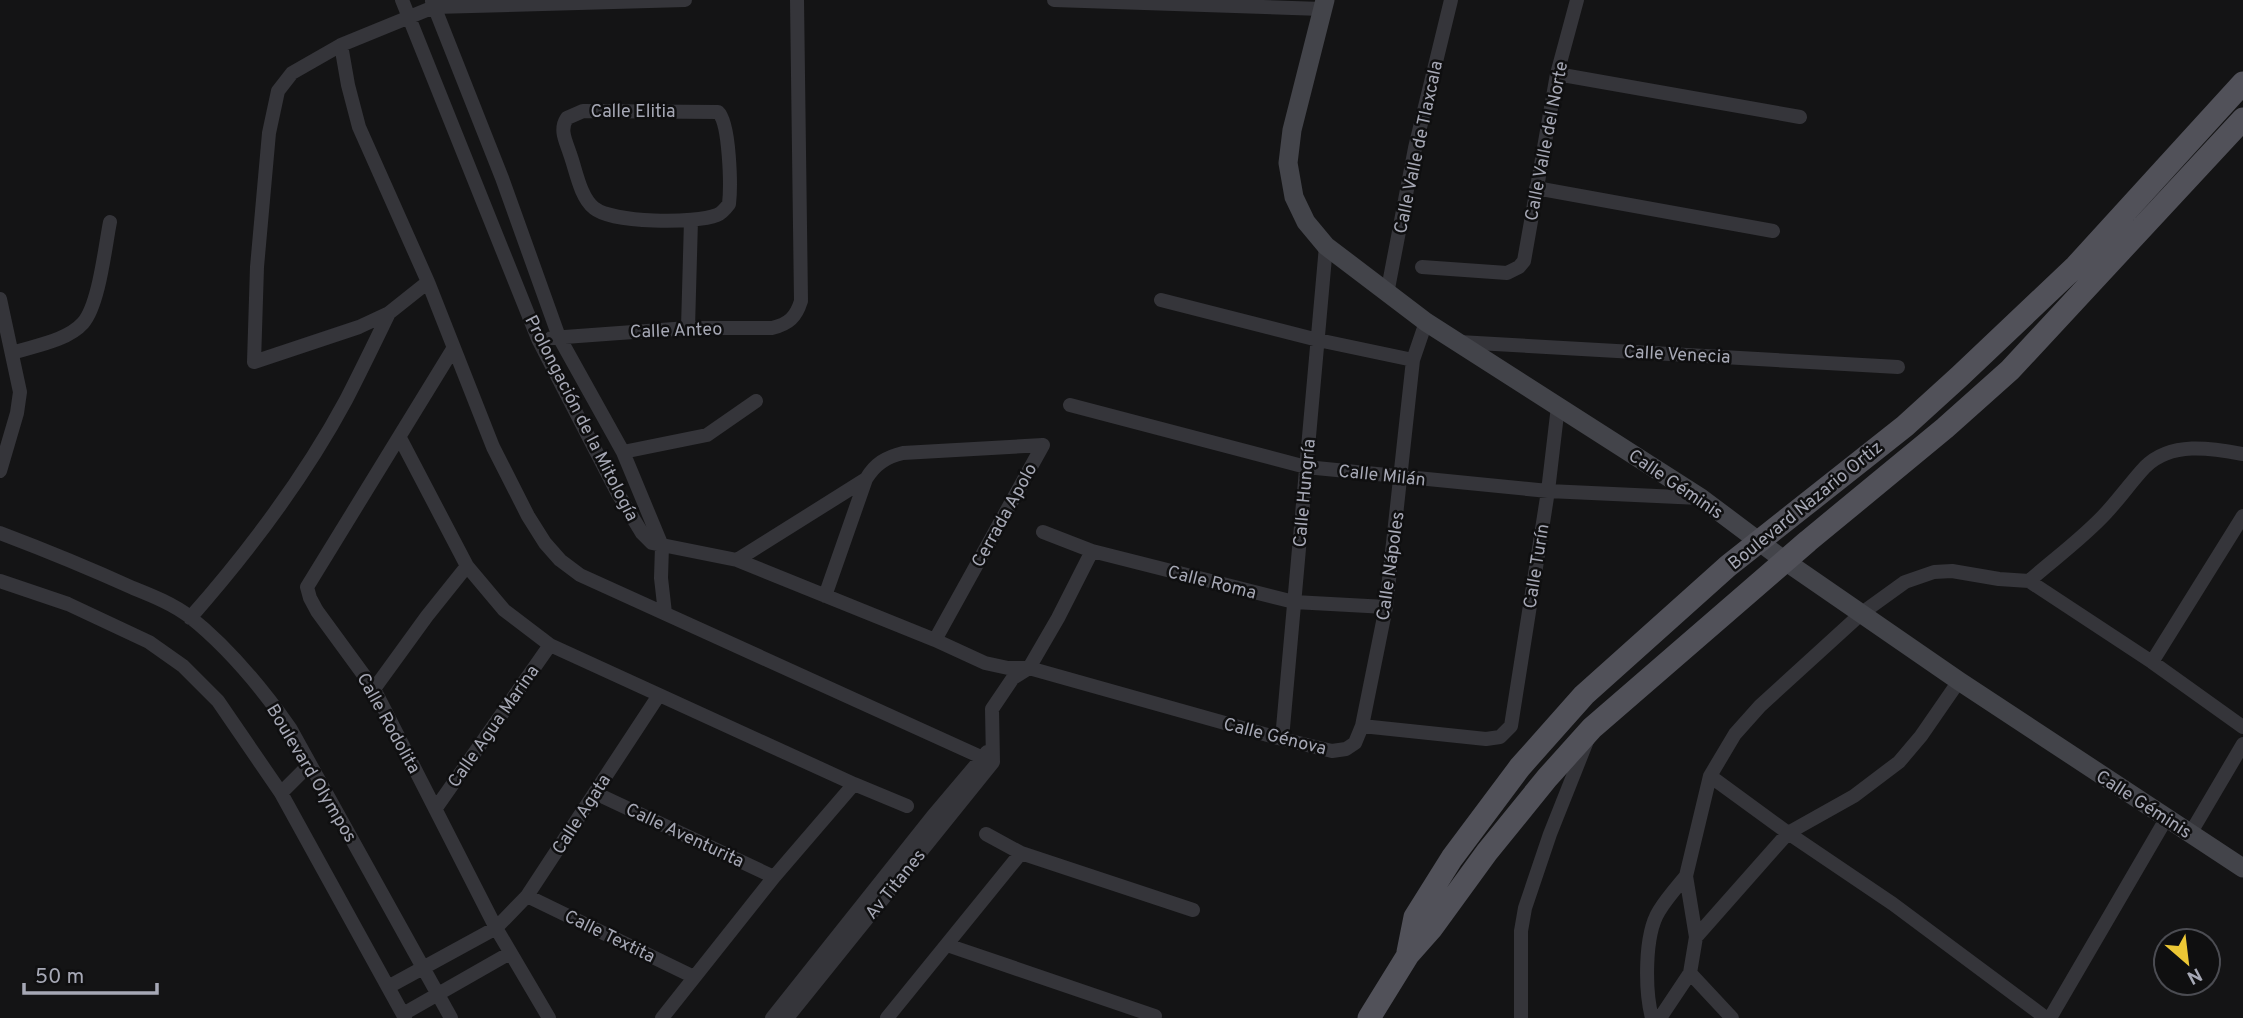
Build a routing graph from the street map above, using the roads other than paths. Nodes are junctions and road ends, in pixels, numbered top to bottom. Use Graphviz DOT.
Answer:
graph roads {
  1 [pos="402,0"];
  2 [pos="685,0"];
  3 [pos="797,0"];
  4 [pos="1054,0"];
  5 [pos="1451,0"];
  6 [pos="1577,0"];
  7 [pos="433,3"];
  8 [pos="1324,4"];
  9 [pos="409,16"];
  10 [pos="341,45"];
  11 [pos="1557,74"];
  12 [pos="2243,83"];
  13 [pos="1800,117"];
  14 [pos="2243,119"];
  15 [pos="1536,188"];
  16 [pos="691,220"];
  17 [pos="110,222"];
  18 [pos="1773,231"];
  19 [pos="1326,246"];
  20 [pos="1422,267"];
  21 [pos="428,282"];
  22 [pos="1387,293"];
  23 [pos="0,299"];
  24 [pos="1161,300"];
  25 [pos="389,313"];
  26 [pos="1426,322"];
  27 [pos="688,328"];
  28 [pos="559,337"];
  29 [pos="538,339"];
  30 [pos="1318,340"];
  31 [pos="1456,342"];
  32 [pos="453,349"];
  33 [pos="12,353"];
  34 [pos="1413,360"];
  35 [pos="1898,367"];
  36 [pos="756,401"];
  37 [pos="1070,405"];
  38 [pos="1558,406"];
  39 [pos="400,438"];
  40 [pos="4,441"];
  41 [pos="623,452"];
  42 [pos="2243,454"];
  43 [pos="1306,467"];
  44 [pos="0,471"];
  45 [pos="1402,478"];
  46 [pos="866,479"];
  47 [pos="1548,491"];
  48 [pos="1701,498"];
  49 [pos="2243,516"];
  50 [pos="1044,532"];
  51 [pos="0,533"];
  52 [pos="1759,541"];
  53 [pos="662,546"];
  54 [pos="1091,551"];
  55 [pos="737,561"];
  56 [pos="1785,561"];
  57 [pos="467,566"];
  58 [pos="0,581"];
  59 [pos="2029,581"];
  60 [pos="825,596"];
  61 [pos="1294,602"];
  62 [pos="1386,607"];
  63 [pos="1862,612"];
  64 [pos="665,613"];
  65 [pos="190,618"];
  66 [pos="935,640"];
  67 [pos="550,645"];
  68 [pos="2152,662"];
  69 [pos="1029,668"];
  70 [pos="1959,681"];
  71 [pos="374,689"];
  72 [pos="659,695"];
  73 [pos="1362,726"];
  74 [pos="2243,727"];
  75 [pos="1592,728"];
  76 [pos="1282,739"];
  77 [pos="2243,744"];
  78 [pos="993,748"];
  79 [pos="981,757"];
  80 [pos="310,764"];
  81 [pos="1710,776"];
  82 [pos="854,784"];
  83 [pos="281,793"];
  84 [pos="595,793"];
  85 [pos="907,806"];
  86 [pos="436,808"];
  87 [pos="2166,819"];
  88 [pos="1788,833"];
  89 [pos="986,834"];
  90 [pos="2190,834"];
  91 [pos="1021,853"];
  92 [pos="2243,868"];
  93 [pos="1686,876"];
  94 [pos="774,877"];
  95 [pos="527,896"];
  96 [pos="1193,910"];
  97 [pos="496,928"];
  98 [pos="1696,937"];
  99 [pos="947,945"];
  100 [pos="510,953"];
  101 [pos="1408,955"];
  102 [pos="423,968"];
  103 [pos="1690,973"];
  104 [pos="694,977"];
  105 [pos="388,987"];
  106 [pos="438,994"];
  107 [pos="404,1016"];
  108 [pos="1155,1016"];
  109 [pos="451,1018"];
  110 [pos="549,1018"];
  111 [pos="663,1018"];
  112 [pos="772,1018"];
  113 [pos="787,1018"];
  114 [pos="887,1018"];
  115 [pos="1369,1018"];
  116 [pos="1521,1018"];
  117 [pos="1652,1018"];
  118 [pos="1660,1018"];
  119 [pos="1732,1018"];
  120 [pos="2048,1018"];
  1 -- 9 [label="street, Prolongación de la Mitología"];
  2 -- 7 [label="street"];
  3 -- 27 [label="street, Calle Anteo"];
  4 -- 8 [label="street"];
  5 -- 22 [label="street, Calle Valle de Tlaxcala"];
  6 -- 11 [label="street, Calle Valle del Norte"];
  7 -- 9 [label="street"];
  7 -- 28 [label="street, Prolongación de la Mitología"];
  8 -- 19 [label="street, Calle Géminis"];
  9 -- 10 [label="street"];
  9 -- 29 [label="street, Prolongación de la Mitología"];
  10 -- 21 [label="street"];
  10 -- 25 [label="street"];
  11 -- 13 [label="street"];
  11 -- 15 [label="street, Calle Valle del Norte"];
  12 -- 52 [label="main road, Boulevard Nazario Ortiz"];
  14 -- 56 [label="main road, Boulevard Nazario Ortiz"];
  15 -- 18 [label="street"];
  15 -- 20 [label="street, Calle Valle del Norte"];
  16 -- 16 [label="street, Calle Elitia"];
  16 -- 27 [label="street"];
  17 -- 33 [label="street"];
  19 -- 22 [label="street, Calle Géminis"];
  19 -- 30 [label="street, Calle Hungría"];
  21 -- 25 [label="street"];
  21 -- 32 [label="street"];
  22 -- 26 [label="street, Calle Géminis"];
  23 -- 33 [label="street"];
  24 -- 30 [label="street"];
  25 -- 65 [label="street"];
  26 -- 31 [label="street, Calle Géminis"];
  26 -- 34 [label="street, Calle Nápoles"];
  27 -- 28 [label="street, Calle Anteo"];
  28 -- 29 [label="street, Calle Anteo"];
  28 -- 41 [label="street, Prolongación de la Mitología"];
  29 -- 53 [label="street, Prolongación de la Mitología"];
  30 -- 34 [label="street"];
  30 -- 43 [label="street, Calle Hungría"];
  31 -- 35 [label="street, Calle Venecia"];
  31 -- 38 [label="street, Calle Géminis"];
  32 -- 39 [label="street, Calle Rodolita"];
  32 -- 64 [label="street"];
  33 -- 40 [label="street"];
  34 -- 45 [label="street, Calle Nápoles"];
  36 -- 41 [label="street"];
  37 -- 43 [label="street, Calle Milán"];
  38 -- 47 [label="street, Calle Turín"];
  38 -- 48 [label="street, Calle Géminis"];
  39 -- 57 [label="street"];
  39 -- 71 [label="street, Calle Rodolita"];
  40 -- 44 [label="street"];
  41 -- 53 [label="street, Prolongación de la Mitología"];
  42 -- 59 [label="street"];
  43 -- 45 [label="street, Calle Milán"];
  43 -- 61 [label="street, Calle Hungría"];
  45 -- 47 [label="street, Calle Milán"];
  45 -- 62 [label="street, Calle Nápoles"];
  46 -- 55 [label="street, Cerrada Apolo"];
  46 -- 60 [label="street, Cerrada Apolo"];
  46 -- 66 [label="street, Cerrada Apolo"];
  47 -- 48 [label="street, Calle Milán"];
  47 -- 73 [label="street, Calle Turín"];
  48 -- 52 [label="street, Calle Géminis"];
  49 -- 68 [label="street"];
  50 -- 54 [label="street, Calle Roma"];
  51 -- 65 [label="street, Boulevard Olympos"];
  52 -- 56 [label="street, Calle Géminis"];
  52 -- 101 [label="main road, Boulevard Nazario Ortiz"];
  53 -- 55 [label="street"];
  53 -- 64 [label="street"];
  54 -- 61 [label="street, Calle Roma"];
  54 -- 69 [label="street"];
  55 -- 60 [label="street"];
  56 -- 63 [label="street, Calle Géminis"];
  56 -- 75 [label="main road, Boulevard Nazario Ortiz"];
  57 -- 67 [label="street"];
  57 -- 71 [label="street"];
  58 -- 83 [label="street"];
  59 -- 63 [label="street"];
  59 -- 68 [label="street"];
  60 -- 66 [label="street"];
  61 -- 62 [label="street, Calle Roma"];
  61 -- 76 [label="street, Calle Hungría"];
  62 -- 73 [label="street, Calle Nápoles"];
  63 -- 70 [label="street, Calle Géminis"];
  63 -- 81 [label="street"];
  64 -- 79 [label="street"];
  65 -- 80 [label="street, Boulevard Olympos"];
  66 -- 69 [label="street, Calle Génova"];
  67 -- 72 [label="street"];
  67 -- 86 [label="street, Calle Agua Marina"];
  68 -- 74 [label="street"];
  69 -- 76 [label="street, Calle Génova"];
  69 -- 78 [label="street"];
  70 -- 87 [label="street, Calle Géminis"];
  70 -- 88 [label="street"];
  71 -- 86 [label="street, Calle Rodolita"];
  72 -- 82 [label="street"];
  72 -- 84 [label="street, Calle Agata"];
  73 -- 76 [label="street, Calle Génova"];
  75 -- 101 [label="main road, Boulevard Nazario Ortiz"];
  75 -- 116 [label="street"];
  77 -- 90 [label="street"];
  78 -- 79 [label="street, Av Titanes"];
  78 -- 113 [label="street, Av Titanes"];
  79 -- 112 [label="street, Av Titanes"];
  80 -- 83 [label="street"];
  80 -- 102 [label="street, Boulevard Olympos"];
  81 -- 88 [label="street"];
  81 -- 93 [label="street"];
  82 -- 85 [label="street"];
  82 -- 94 [label="street"];
  83 -- 105 [label="street"];
  84 -- 94 [label="street, Calle Aventurita"];
  84 -- 95 [label="street, Calle Agata"];
  86 -- 97 [label="street, Calle Rodolita"];
  87 -- 90 [label="street, Calle Géminis"];
  87 -- 120 [label="street"];
  88 -- 98 [label="street"];
  88 -- 120 [label="street"];
  89 -- 91 [label="street"];
  90 -- 92 [label="street, Calle Géminis"];
  91 -- 96 [label="street"];
  91 -- 99 [label="street"];
  93 -- 98 [label="street"];
  93 -- 117 [label="street"];
  94 -- 104 [label="street"];
  95 -- 97 [label="street, Calle Agata"];
  95 -- 104 [label="street, Calle Textita"];
  97 -- 100 [label="street, Calle Rodolita"];
  97 -- 102 [label="street, Calle Agata"];
  98 -- 103 [label="street"];
  99 -- 108 [label="street"];
  99 -- 114 [label="street"];
  100 -- 106 [label="street"];
  100 -- 110 [label="street, Calle Rodolita"];
  101 -- 115 [label="main road, Boulevard Nazario Ortiz"];
  102 -- 105 [label="street, Calle Agata"];
  102 -- 106 [label="street, Boulevard Olympos"];
  103 -- 118 [label="street"];
  103 -- 119 [label="street"];
  104 -- 111 [label="street"];
  105 -- 107 [label="street"];
  106 -- 107 [label="street"];
  106 -- 109 [label="street, Boulevard Olympos"];
}
